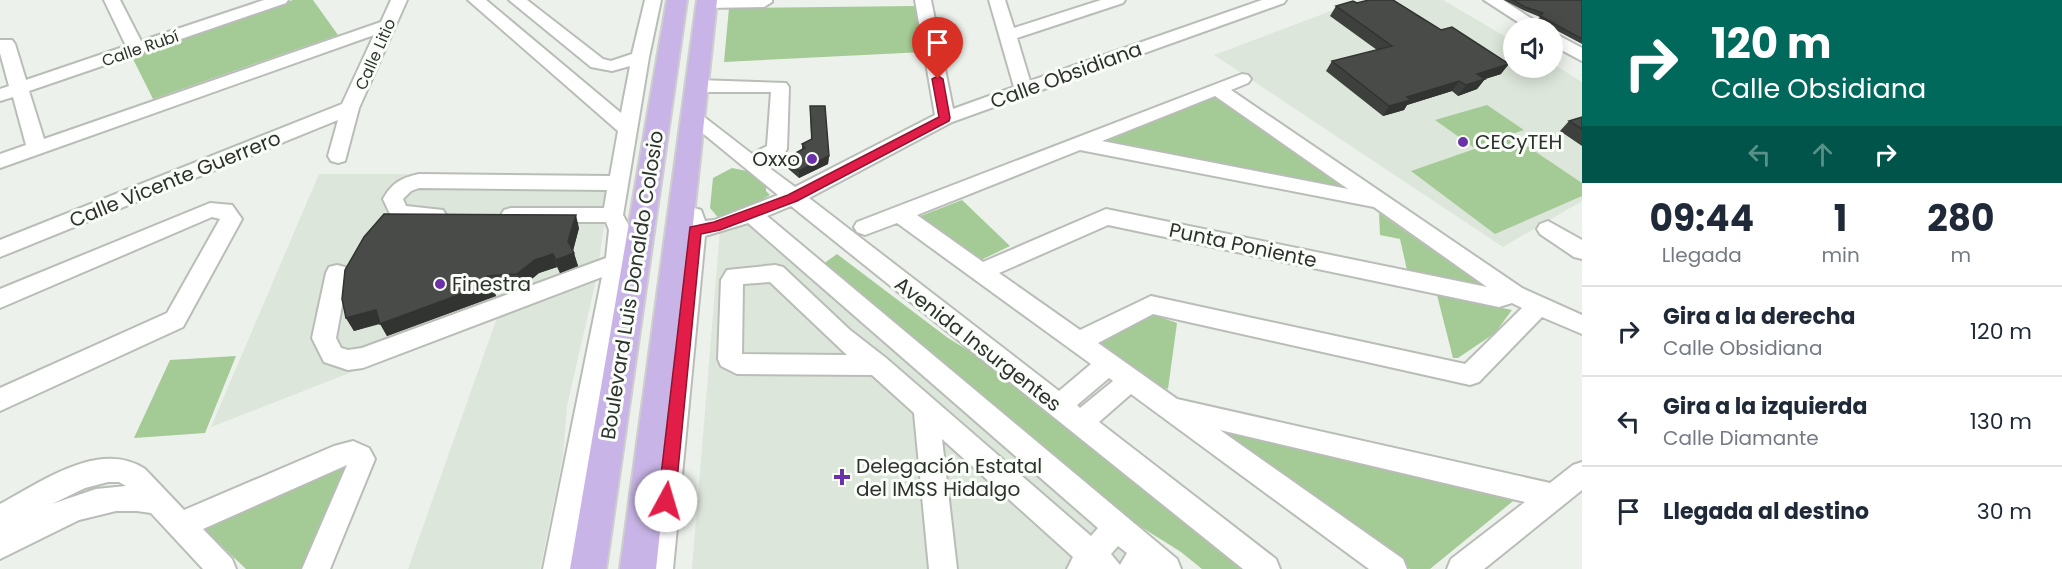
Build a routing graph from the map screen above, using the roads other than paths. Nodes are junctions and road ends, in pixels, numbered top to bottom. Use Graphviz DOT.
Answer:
graph roads {
  1 [pos="112,0"];
  2 [pos="280,0"];
  3 [pos="399,0"];
  4 [pos="476,0"];
  5 [pos="517,0"];
  6 [pos="653,0"];
  7 [pos="677,0"];
  8 [pos="764,0"];
  9 [pos="924,0"];
  10 [pos="997,0"];
  11 [pos="1117,0"];
  12 [pos="1277,0"];
  13 [pos="707,1"];
  14 [pos="1496,1"];
  15 [pos="1522,18"];
  16 [pos="388,25"];
  17 [pos="1582,31"];
  18 [pos="1006,36"];
  19 [pos="6,44"];
  20 [pos="136,49"];
  21 [pos="1575,51"];
  22 [pos="640,57"];
  23 [pos="1242,79"];
  24 [pos="698,86"];
  25 [pos="19,89"];
  26 [pos="1217,89"];
  27 [pos="1024,90"];
  28 [pos="0,95"];
  29 [pos="350,108"];
  30 [pos="692,117"];
  31 [pos="945,118"];
  32 [pos="629,130"];
  33 [pos="1078,143"];
  34 [pos="37,148"];
  35 [pos="338,156"];
  36 [pos="689,160"];
  37 [pos="0,161"];
  38 [pos="749,163"];
  39 [pos="453,183"];
  40 [pos="620,183"];
  41 [pos="792,198"];
  42 [pos="1379,202"];
  43 [pos="899,213"];
  44 [pos="488,215"];
  45 [pos="613,215"];
  46 [pos="752,215"];
  47 [pos="865,227"];
  48 [pos="1548,229"];
  49 [pos="695,230"];
  50 [pos="0,249"];
  51 [pos="1582,251"];
  52 [pos="627,260"];
  53 [pos="981,272"];
  54 [pos="337,273"];
  55 [pos="1514,294"];
  56 [pos="0,299"];
  57 [pos="1540,304"];
  58 [pos="1582,325"];
  59 [pos="1078,342"];
  60 [pos="1108,363"];
  61 [pos="877,365"];
  62 [pos="1131,380"];
  63 [pos="0,400"];
  64 [pos="1058,407"];
  65 [pos="1168,407"];
  66 [pos="926,409"];
  67 [pos="1079,424"];
  68 [pos="1582,474"];
  69 [pos="1554,496"];
  70 [pos="160,502"];
  71 [pos="0,518"];
  72 [pos="180,525"];
  73 [pos="1116,527"];
  74 [pos="0,545"];
  75 [pos="1149,563"];
  76 [pos="1093,565"];
  77 [pos="222,569"];
  78 [pos="316,569"];
  79 [pos="557,569"];
  80 [pos="588,569"];
  81 [pos="638,569"];
  82 [pos="659,569"];
  83 [pos="943,569"];
  84 [pos="1266,569"];
  85 [pos="1393,569"];
  86 [pos="1461,569"];
  1 -- 20 [label="street"];
  2 -- 20 [label="street, Calle Rubí"];
  3 -- 16 [label="street, Calle Litio"];
  4 -- 32 [label="street"];
  5 -- 22 [label="street"];
  6 -- 22 [label="street"];
  7 -- 52 [label="main road, Boulevard Luis Donaldo Colosio"];
  8 -- 13 [label="street"];
  9 -- 31 [label="street"];
  10 -- 18 [label="street"];
  11 -- 18 [label="street"];
  12 -- 27 [label="street, Calle Obsidiana"];
  13 -- 24 [label="main road, Boulevard Luis Donaldo Colosio"];
  14 -- 15 [label="street"];
  16 -- 29 [label="street, Calle Litio"];
  16 -- 34 [label="street"];
  17 -- 21 [label="street"];
  18 -- 27 [label="street"];
  19 -- 25 [label="street"];
  20 -- 25 [label="street, Calle Rubí"];
  22 -- 32 [label="street"];
  23 -- 26 [label="street"];
  24 -- 30 [label="main road, Boulevard Luis Donaldo Colosio"];
  24 -- 38 [label="street"];
  25 -- 28 [label="street, Calle Rubí"];
  25 -- 34 [label="street"];
  26 -- 33 [label="street"];
  26 -- 42 [label="street, Punta Poniente"];
  27 -- 31 [label="street, Calle Obsidiana"];
  29 -- 35 [label="street, Calle Litio"];
  29 -- 50 [label="street, Calle Vicente Guerrero"];
  30 -- 36 [label="main road, Boulevard Luis Donaldo Colosio"];
  30 -- 38 [label="street, Avenida Insurgentes"];
  31 -- 41 [label="street, Calle Obsidiana"];
  32 -- 40 [label="street"];
  33 -- 42 [label="street, Punta Poniente"];
  33 -- 43 [label="street"];
  34 -- 37 [label="street"];
  36 -- 49 [label="street"];
  36 -- 81 [label="main road, Boulevard Luis Donaldo Colosio"];
  38 -- 41 [label="street, Avenida Insurgentes"];
  39 -- 39 [label="street"];
  39 -- 40 [label="street"];
  40 -- 45 [label="street"];
  41 -- 46 [label="street, Calle Obsidiana"];
  41 -- 64 [label="street, Avenida Insurgentes"];
  42 -- 55 [label="street, Punta Poniente"];
  43 -- 47 [label="street"];
  43 -- 53 [label="street"];
  44 -- 45 [label="street"];
  45 -- 52 [label="street"];
  46 -- 49 [label="street, Calle Obsidiana"];
  46 -- 73 [label="street"];
  48 -- 51 [label="street"];
  49 -- 82 [label="street"];
  52 -- 54 [label="street"];
  52 -- 79 [label="street"];
  52 -- 80 [label="main road, Boulevard Luis Donaldo Colosio"];
  53 -- 55 [label="street, Punta Poniente"];
  53 -- 59 [label="street"];
  55 -- 57 [label="street, Punta Poniente"];
  56 -- 63 [label="street"];
  57 -- 58 [label="street, Punta Poniente"];
  57 -- 59 [label="street"];
  59 -- 60 [label="street"];
  60 -- 62 [label="street"];
  60 -- 64 [label="street"];
  61 -- 61 [label="street"];
  61 -- 66 [label="street"];
  62 -- 65 [label="street"];
  62 -- 67 [label="street"];
  64 -- 67 [label="street, Avenida Insurgentes"];
  65 -- 69 [label="street"];
  65 -- 85 [label="street"];
  66 -- 76 [label="street"];
  66 -- 83 [label="street"];
  67 -- 84 [label="street, Avenida Insurgentes"];
  68 -- 69 [label="street"];
  69 -- 86 [label="street"];
  70 -- 71 [label="street"];
  70 -- 72 [label="street"];
  70 -- 74 [label="street"];
  72 -- 77 [label="street"];
  72 -- 78 [label="street"];
  73 -- 75 [label="street"];
  73 -- 76 [label="street"];
}
